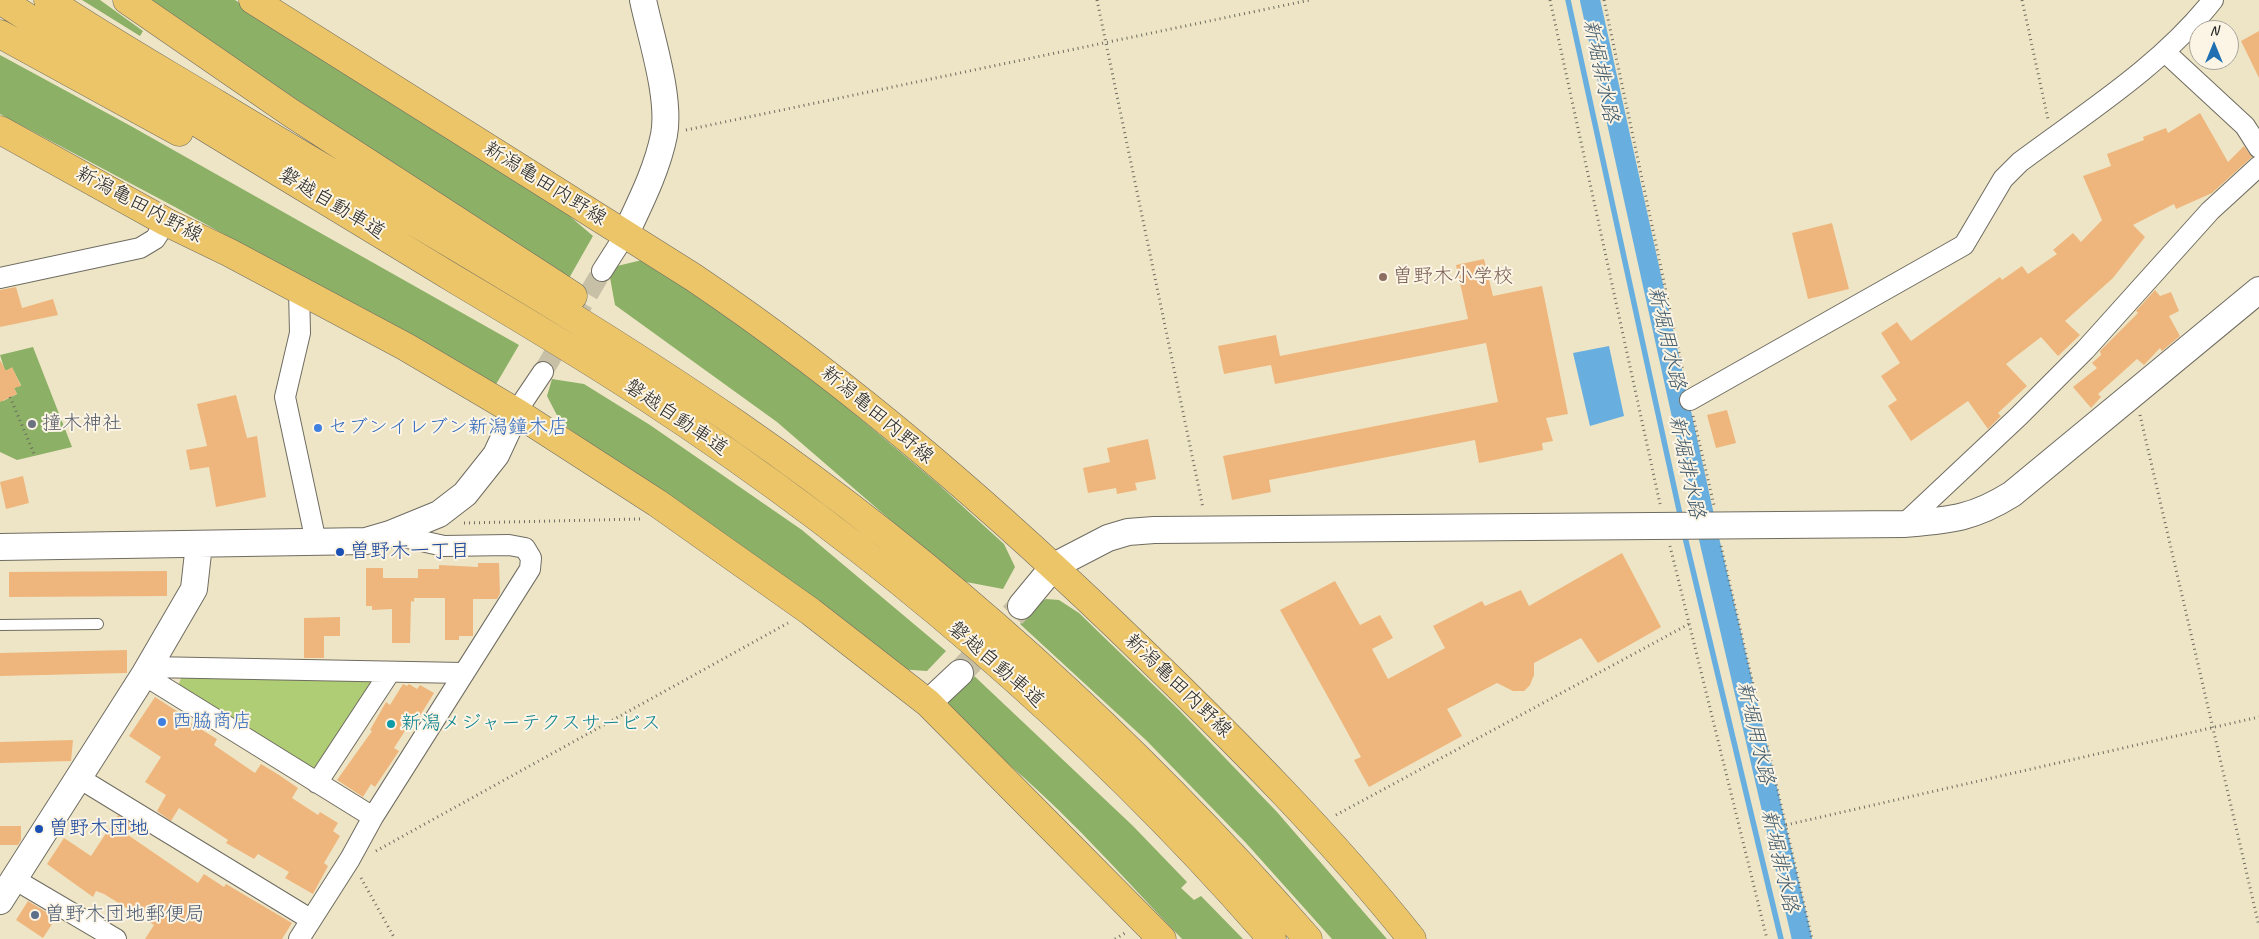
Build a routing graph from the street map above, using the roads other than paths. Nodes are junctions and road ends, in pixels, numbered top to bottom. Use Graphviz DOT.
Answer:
graph roads {
  1 [pos="0,0"];
  2 [pos="48,0"];
  3 [pos="127,0"];
  4 [pos="253,0"];
  5 [pos="643,0"];
  6 [pos="2213,0"];
  7 [pos="0,34"];
  8 [pos="2166,52"];
  9 [pos="0,130"];
  10 [pos="2259,148"];
  11 [pos="2259,166"];
  12 [pos="166,222"];
  13 [pos="625,234"];
  14 [pos="602,271"];
  15 [pos="0,278"];
  16 [pos="299,290"];
  17 [pos="2259,290"];
  18 [pos="479,294"];
  19 [pos="543,372"];
  20 [pos="1690,400"];
  21 [pos="516,412"];
  22 [pos="739,426"];
  23 [pos="1904,524"];
  24 [pos="390,534"];
  25 [pos="316,542"];
  26 [pos="199,544"];
  27 [pos="0,547"];
  28 [pos="1054,566"];
  29 [pos="1021,606"];
  30 [pos="98,624"];
  31 [pos="0,625"];
  32 [pos="146,671"];
  33 [pos="390,672"];
  34 [pos="463,673"];
  35 [pos="960,673"];
  36 [pos="928,703"];
  37 [pos="79,778"];
  38 [pos="317,783"];
  39 [pos="373,817"];
  40 [pos="14,879"];
  41 [pos="0,901"];
  42 [pos="310,920"];
  43 [pos="116,939"];
  44 [pos="299,939"];
  45 [pos="1162,939"];
  46 [pos="1272,939"];
  47 [pos="1308,939"];
  48 [pos="1412,939"];
  1 -- 18 [label="main road, 磐越自動車道"];
  2 -- 22 [label="main road, 磐越自動車道"];
  3 -- 22 [label="main road"];
  4 -- 13 [label="main road, 新潟亀田内野線"];
  5 -- 13 [label="street"];
  6 -- 8 [label="street"];
  7 -- 18 [label="main road"];
  8 -- 10 [label="street"];
  8 -- 20 [label="street"];
  9 -- 12 [label="main road, 新潟亀田内野線"];
  11 -- 23 [label="street"];
  12 -- 15 [label="street"];
  12 -- 16 [label="main road, 新潟亀田内野線"];
  13 -- 14 [label="street"];
  13 -- 28 [label="main road, 新潟亀田内野線"];
  16 -- 21 [label="main road, 新潟亀田内野線"];
  16 -- 25 [label="street"];
  17 -- 23 [label="street"];
  18 -- 46 [label="main road, 磐越自動車道"];
  19 -- 21 [label="street"];
  21 -- 24 [label="street"];
  21 -- 36 [label="main road, 新潟亀田内野線"];
  22 -- 47 [label="main road, 磐越自動車道"];
  23 -- 28 [label="street"];
  24 -- 25 [label="street"];
  24 -- 34 [label="street"];
  25 -- 26 [label="street"];
  26 -- 27 [label="street"];
  26 -- 32 [label="street"];
  28 -- 29 [label="street"];
  28 -- 48 [label="main road, 新潟亀田内野線"];
  30 -- 31 [label="lane"];
  32 -- 33 [label="street"];
  32 -- 37 [label="street"];
  32 -- 38 [label="street"];
  33 -- 34 [label="street"];
  33 -- 38 [label="street"];
  34 -- 39 [label="street"];
  35 -- 36 [label="street"];
  36 -- 45 [label="main road, 新潟亀田内野線"];
  37 -- 40 [label="street"];
  37 -- 42 [label="street"];
  38 -- 39 [label="street"];
  39 -- 42 [label="street"];
  40 -- 41 [label="street"];
  40 -- 43 [label="street"];
  42 -- 44 [label="street"];
}
